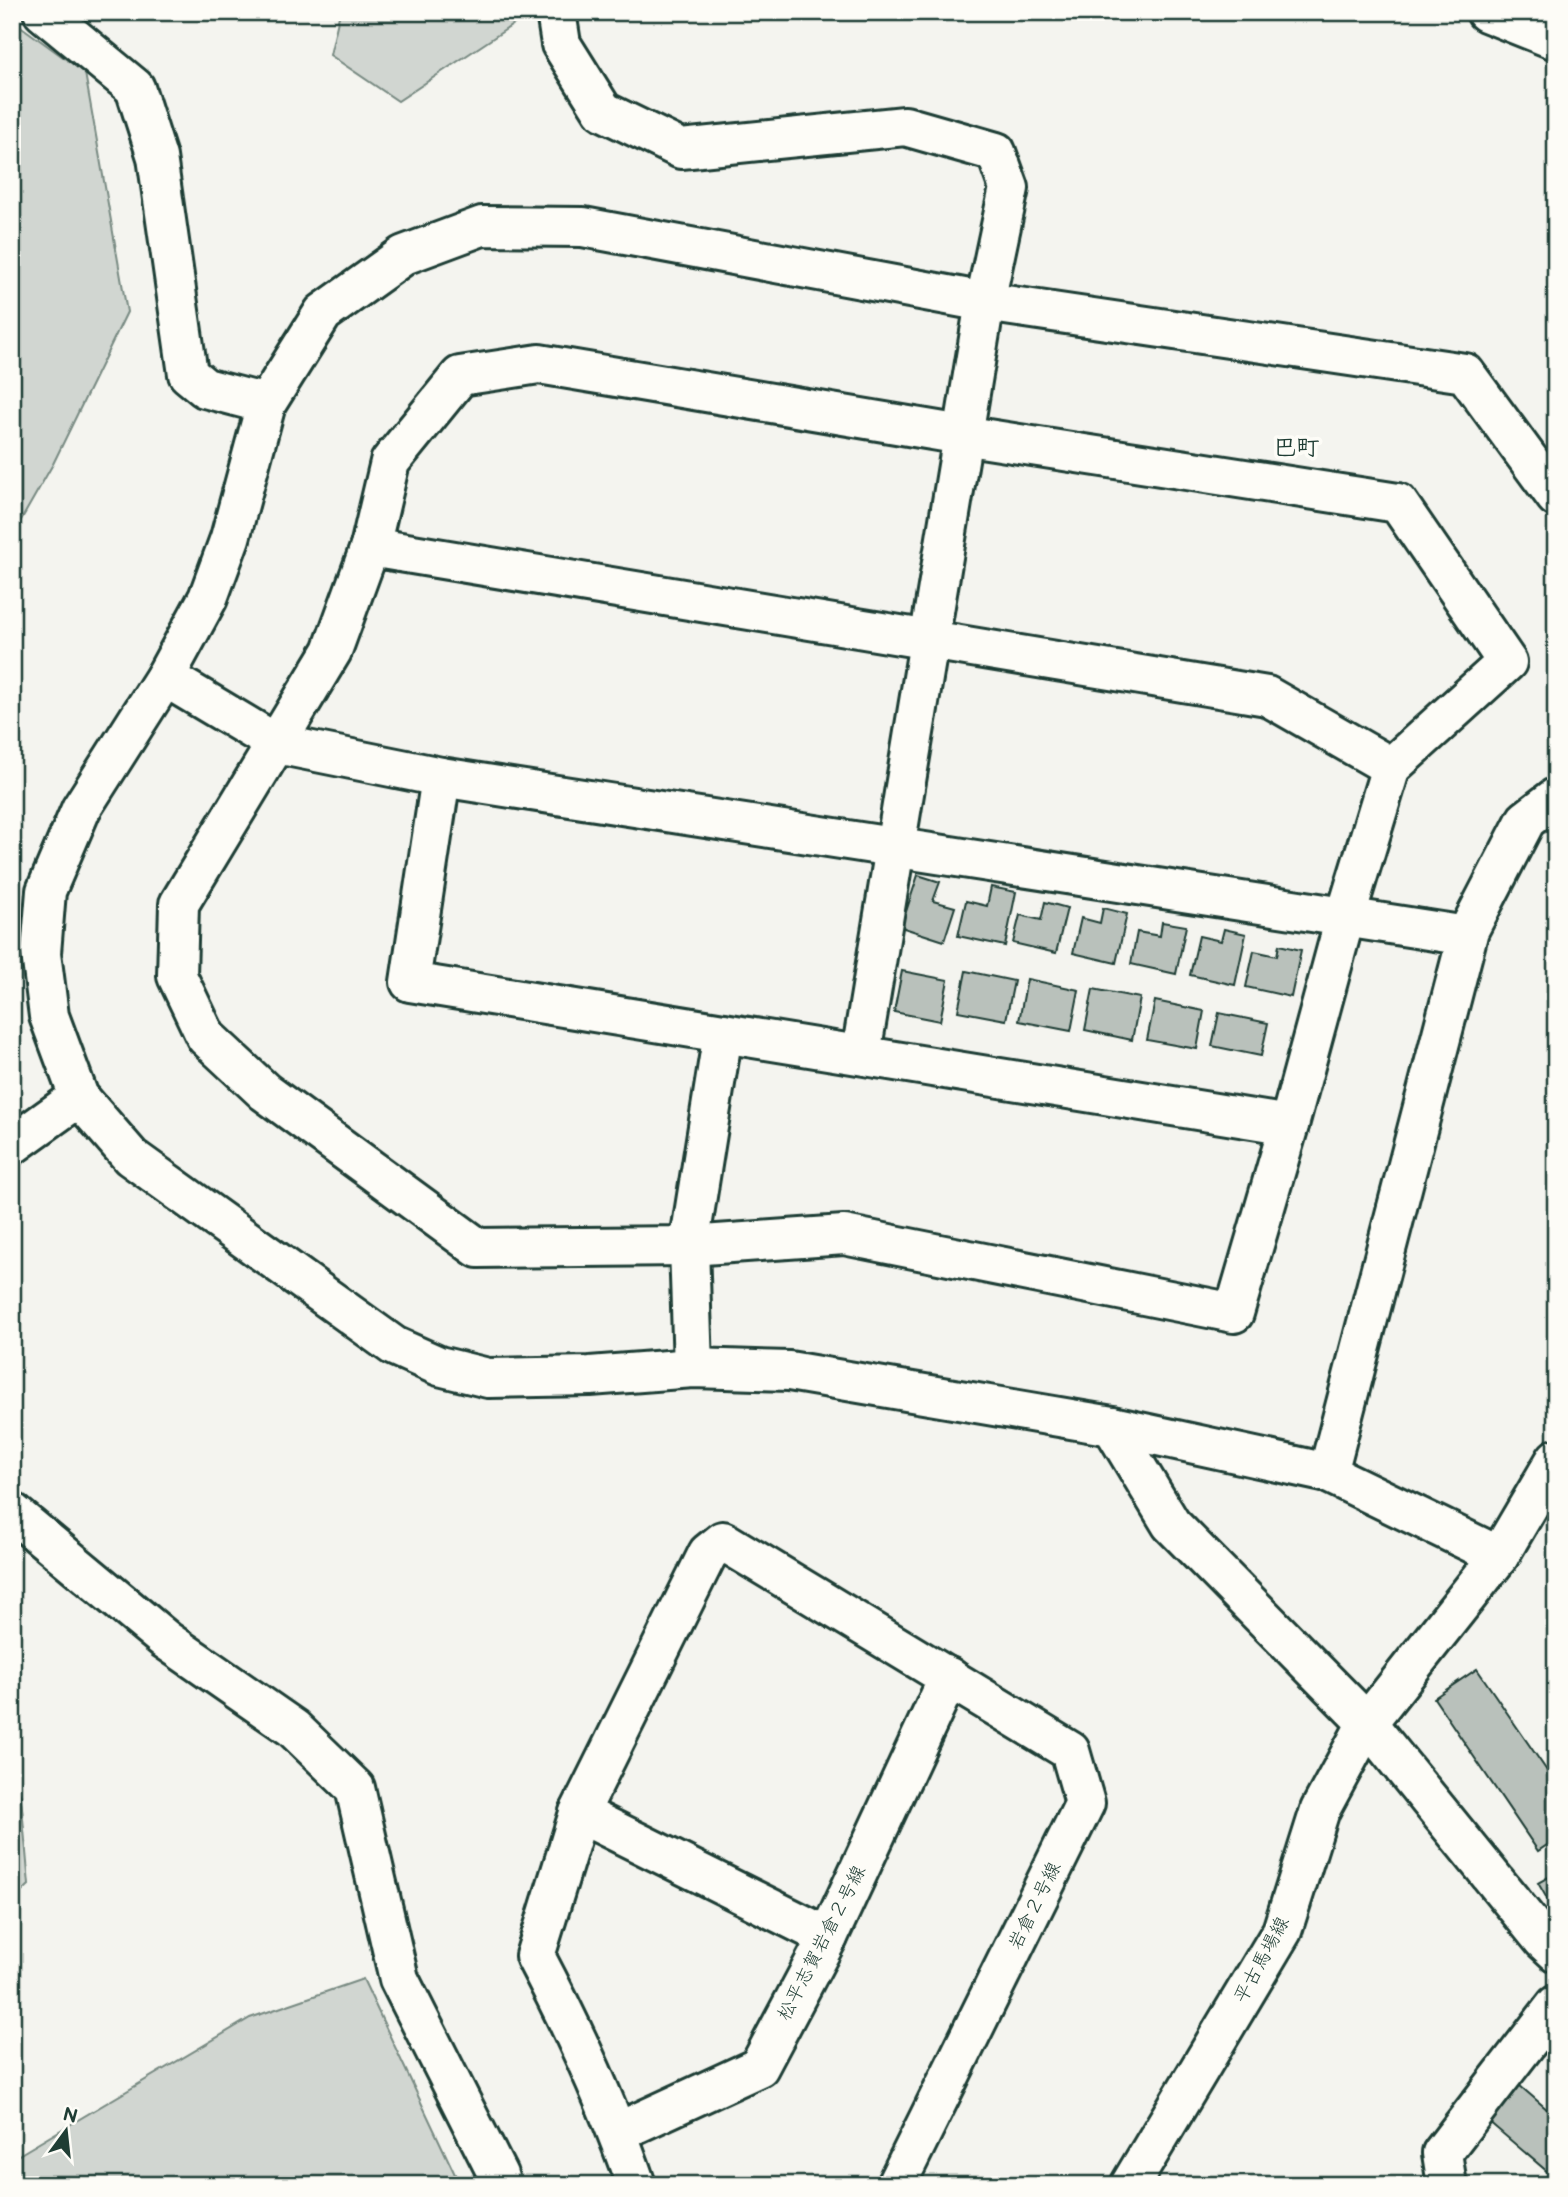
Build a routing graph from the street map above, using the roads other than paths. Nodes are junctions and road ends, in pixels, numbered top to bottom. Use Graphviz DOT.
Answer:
graph roads {
  1 [pos="43,12"];
  2 [pos="556,12"];
  3 [pos="1486,12"];
  4 [pos="1556,40"];
  5 [pos="985,302"];
  6 [pos="266,404"];
  7 [pos="962,435"];
  8 [pos="1556,498"];
  9 [pos="370,547"];
  10 [pos="930,639"];
  11 [pos="165,677"];
  12 [pos="277,744"];
  13 [pos="1391,767"];
  14 [pos="441,777"];
  15 [pos="1556,797"];
  16 [pos="895,849"];
  17 [pos="29,890"];
  18 [pos="1345,918"];
  19 [pos="1467,936"];
  20 [pos="723,1033"];
  21 [pos="861,1054"];
  22 [pos="79,1097"];
  23 [pos="1289,1125"];
  24 [pos="12,1146"];
  25 [pos="689,1246"];
  26 [pos="693,1368"];
  27 [pos="1112,1426"];
  28 [pos="1556,1459"];
  29 [pos="1328,1473"];
  30 [pos="12,1512"];
  31 [pos="1499,1556"];
  32 [pos="949,1677"];
  33 [pos="1367,1723"];
  34 [pos="579,1813"];
  35 [pos="828,1937"];
  36 [pos="1556,1952"];
  37 [pos="1556,2005"];
  38 [pos="618,2132"];
  39 [pos="1445,2169"];
  40 [pos="501,2185"];
  41 [pos="636,2185"];
  42 [pos="896,2185"];
  43 [pos="1130,2185"];
  44 [pos="1419,2185"];
  1 -- 6 [label="street"];
  2 -- 5 [label="street"];
  3 -- 4 [label="street"];
  5 -- 6 [label="street"];
  5 -- 7 [label="street"];
  5 -- 8 [label="street"];
  6 -- 11 [label="street"];
  7 -- 9 [label="street"];
  7 -- 10 [label="street"];
  7 -- 13 [label="street"];
  9 -- 10 [label="street"];
  9 -- 12 [label="street"];
  10 -- 13 [label="street"];
  10 -- 16 [label="street"];
  11 -- 12 [label="street"];
  11 -- 17 [label="street"];
  12 -- 14 [label="street"];
  12 -- 25 [label="street"];
  13 -- 18 [label="street"];
  14 -- 16 [label="street"];
  14 -- 20 [label="street"];
  15 -- 19 [label="street"];
  16 -- 18 [label="street"];
  16 -- 21 [label="street"];
  17 -- 22 [label="street"];
  18 -- 19 [label="street"];
  18 -- 23 [label="street"];
  19 -- 29 [label="street"];
  20 -- 21 [label="street"];
  20 -- 25 [label="street"];
  21 -- 23 [label="street"];
  22 -- 24 [label="street"];
  22 -- 26 [label="street"];
  23 -- 25 [label="street"];
  25 -- 26 [label="street"];
  26 -- 27 [label="street"];
  27 -- 29 [label="street"];
  27 -- 33 [label="street"];
  28 -- 31 [label="street, 平古馬場線"];
  29 -- 31 [label="street"];
  30 -- 40 [label="street"];
  31 -- 33 [label="street, 平古馬場線"];
  32 -- 34 [label="street, 岩倉２号線"];
  32 -- 35 [label="street, 松平志賀岩倉２号線"];
  32 -- 42 [label="street, 岩倉２号線"];
  33 -- 36 [label="street"];
  33 -- 43 [label="street, 平古馬場線"];
  34 -- 35 [label="street"];
  34 -- 38 [label="street"];
  35 -- 38 [label="street, 松平志賀岩倉２号線"];
  37 -- 39 [label="street"];
  38 -- 41 [label="street"];
  39 -- 44 [label="street"];
}
